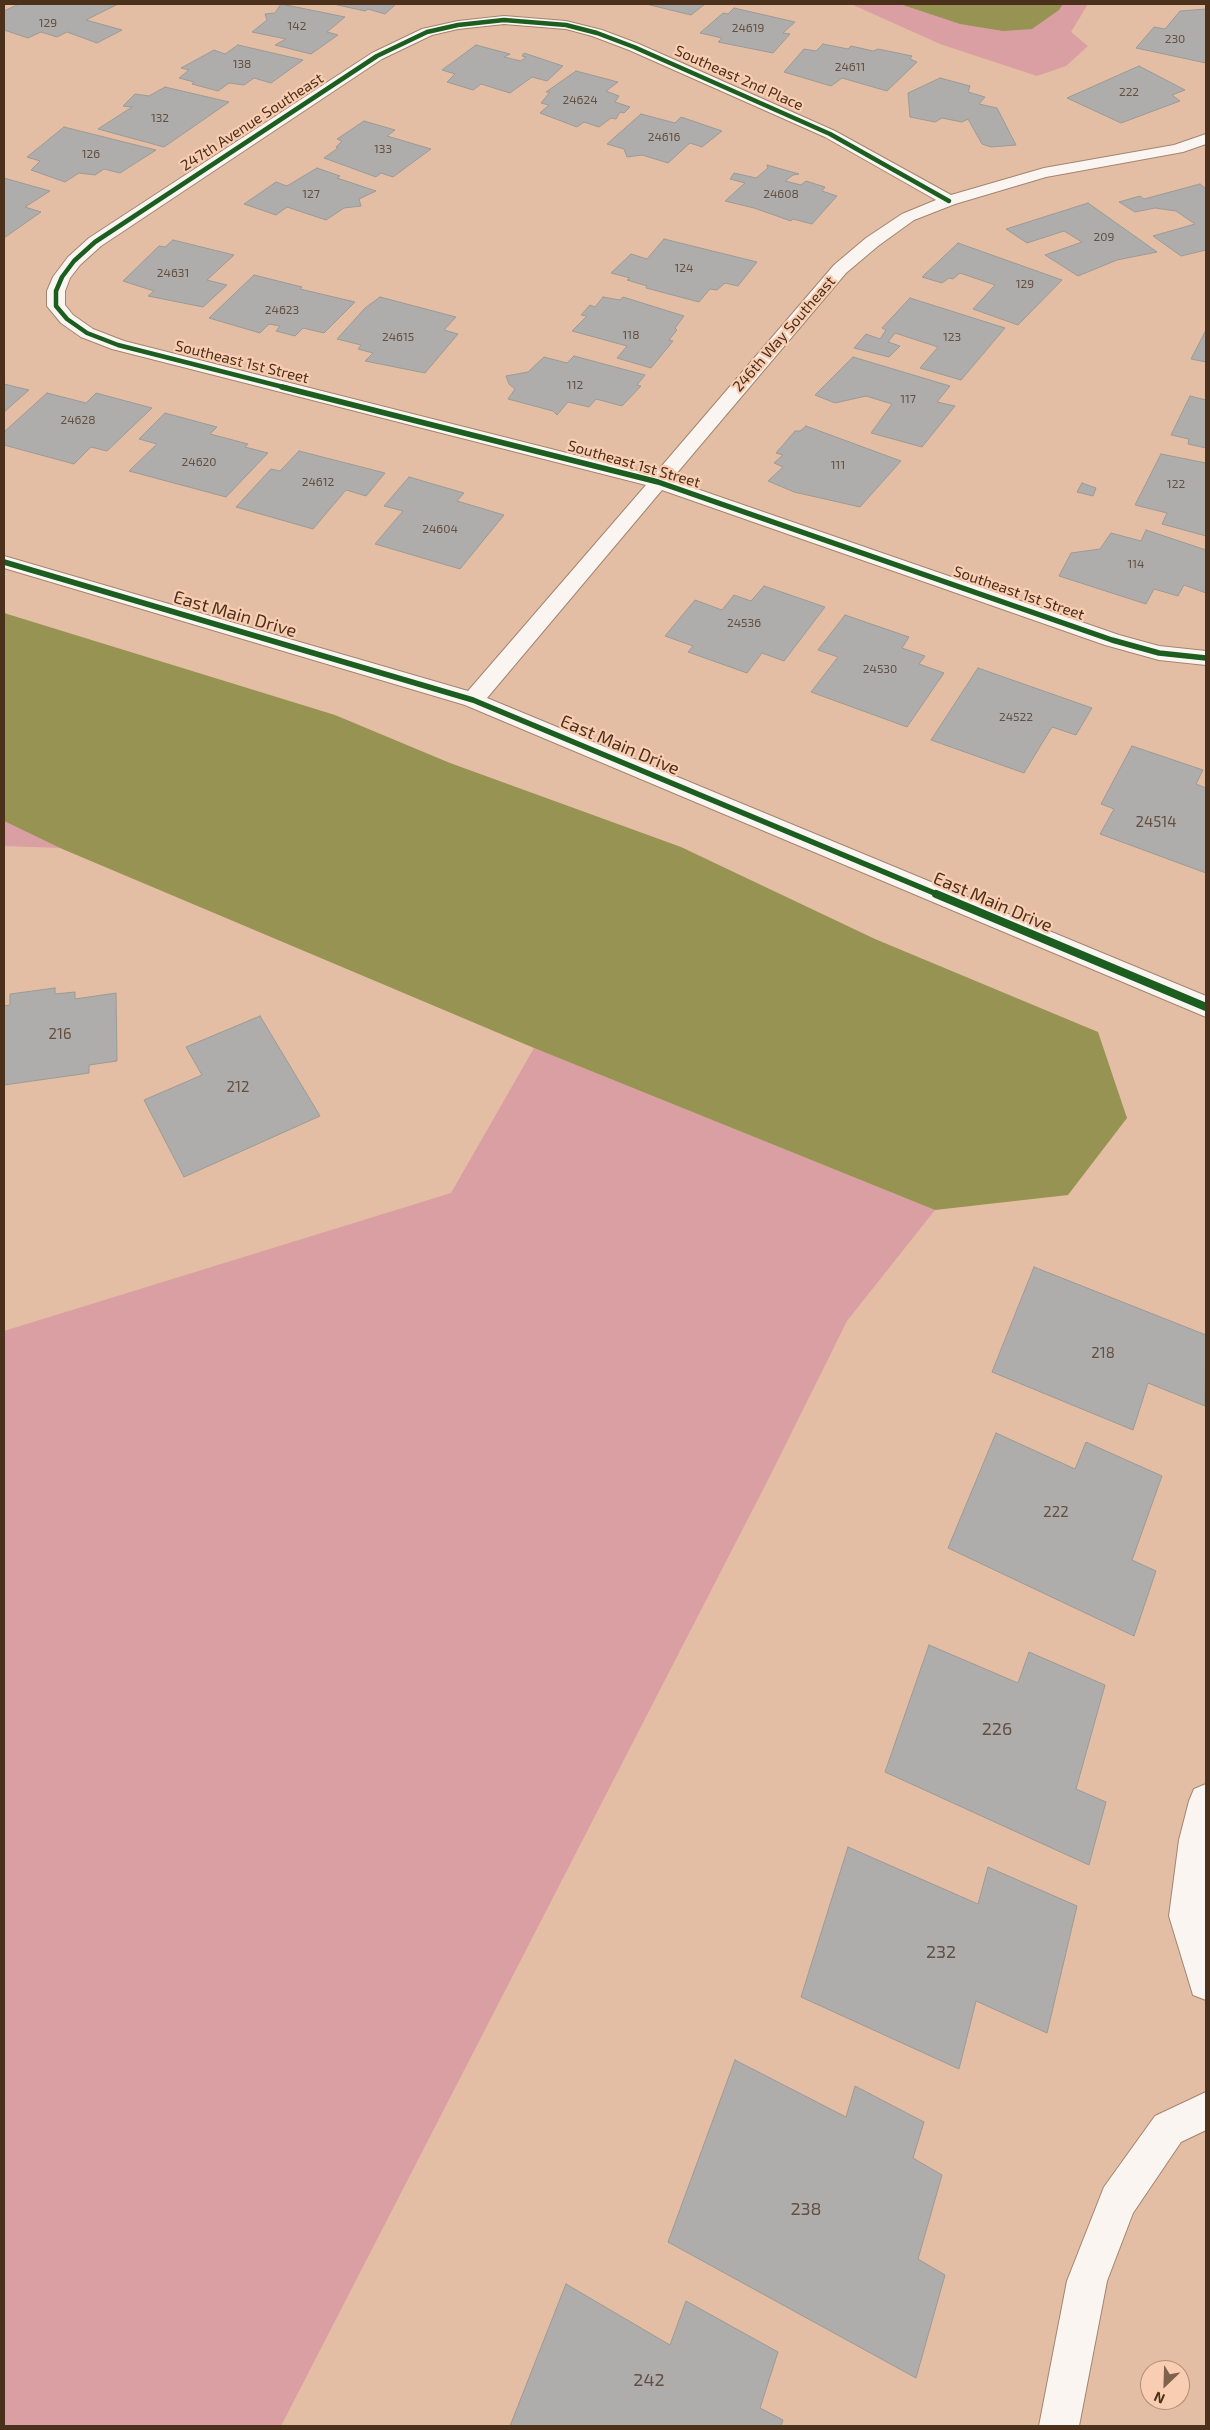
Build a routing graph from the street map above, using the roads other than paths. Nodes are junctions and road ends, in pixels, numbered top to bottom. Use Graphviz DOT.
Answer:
graph roads {
  1 [pos="504,20"];
  2 [pos="1206,139"];
  3 [pos="949,201"];
  4 [pos="56,306"];
  5 [pos="658,482"];
  6 [pos="4,562"];
  7 [pos="1206,658"];
  8 [pos="473,700"];
  9 [pos="1206,1007"];
  10 [pos="1206,1801"];
  11 [pos="1206,1982"];
  12 [pos="1206,2111"];
  13 [pos="1059,2426"];
  1 -- 3 [label="street, Southeast 2nd Place"];
  1 -- 4 [label="street, 247th Avenue Southeast"];
  2 -- 3 [label="street, 246th Way Southeast"];
  3 -- 5 [label="street, 246th Way Southeast"];
  4 -- 5 [label="street, Southeast 1st Street"];
  5 -- 7 [label="street, Southeast 1st Street"];
  5 -- 8 [label="street, 246th Way Southeast"];
  6 -- 8 [label="street, East Main Drive"];
  8 -- 9 [label="street, East Main Drive"];
  10 -- 11 [label="street"];
  12 -- 13 [label="street"];
}
